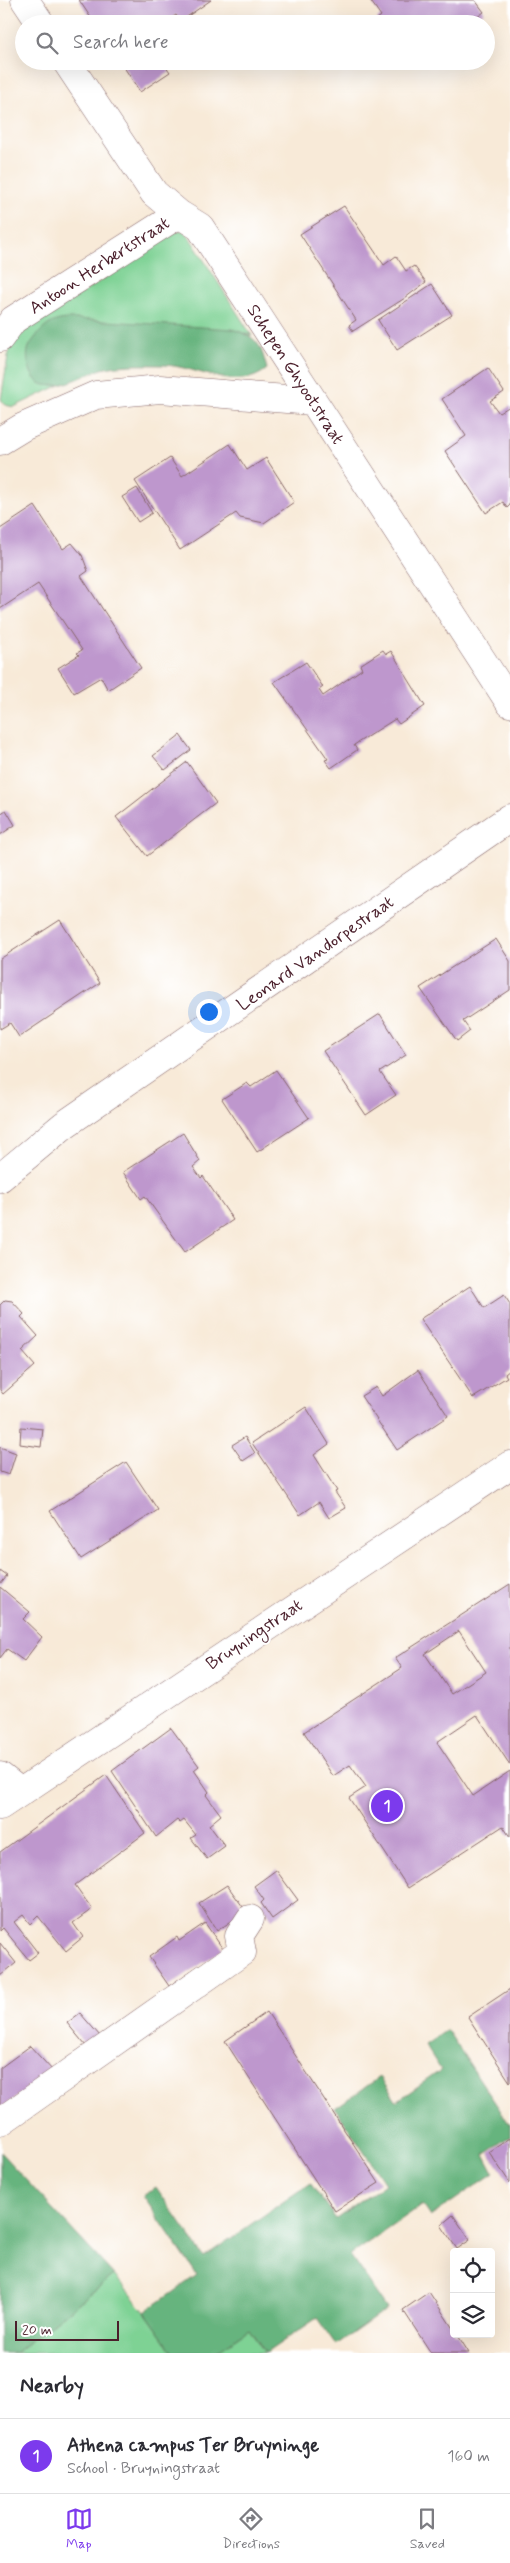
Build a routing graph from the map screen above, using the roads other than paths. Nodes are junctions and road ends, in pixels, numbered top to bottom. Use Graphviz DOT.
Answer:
graph roads {
  1 [pos="25,0"];
  2 [pos="35,15"];
  3 [pos="72,70"];
  4 [pos="179,214"];
  5 [pos="0,338"];
  6 [pos="312,401"];
  7 [pos="0,440"];
  8 [pos="510,703"];
  9 [pos="510,818"];
  10 [pos="0,1178"];
  11 [pos="510,1465"];
  12 [pos="6,1791"];
  13 [pos="250,1918"];
  14 [pos="0,2122"];
  1 -- 2 [label="street"];
  3 -- 4 [label="street, Schepen Ghyootstraat"];
  4 -- 5 [label="street, Antoon Herbertstraat"];
  4 -- 6 [label="street, Schepen Ghyootstraat"];
  6 -- 7 [label="street"];
  6 -- 8 [label="street, Schepen Ghyootstraat"];
  9 -- 10 [label="street, Leonard Vandorpestraat"];
  11 -- 12 [label="street, Bruyningstraat"];
  13 -- 14 [label="street"];
}
